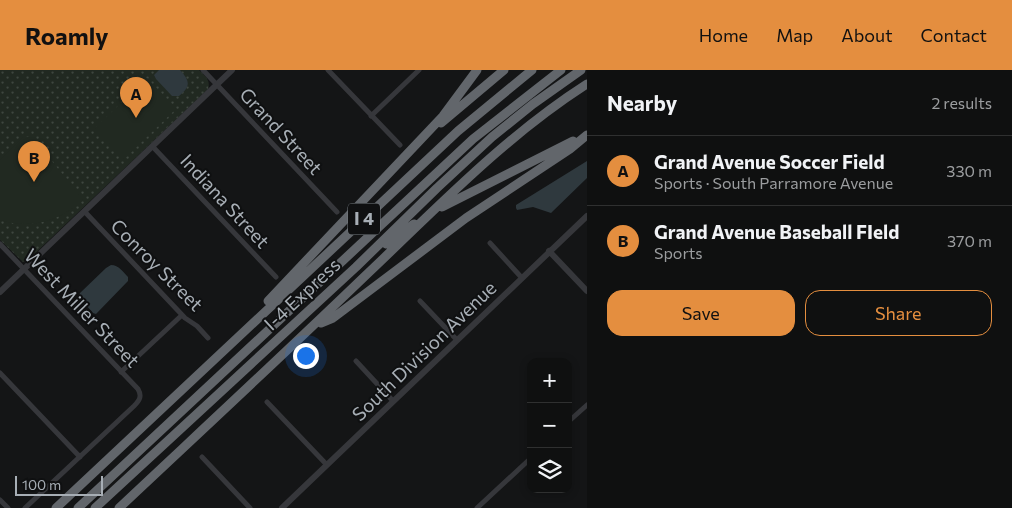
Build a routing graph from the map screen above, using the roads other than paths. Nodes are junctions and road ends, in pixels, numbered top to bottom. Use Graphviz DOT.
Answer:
graph roads {
  1 [pos="203,70"];
  2 [pos="232,70"];
  3 [pos="328,70"];
  4 [pos="419,70"];
  5 [pos="478,70"];
  6 [pos="504,70"];
  7 [pos="532,70"];
  8 [pos="561,70"];
  9 [pos="581,70"];
  10 [pos="587,84"];
  11 [pos="217,85"];
  12 [pos="371,116"];
  13 [pos="587,134"];
  14 [pos="400,145"];
  15 [pos="153,147"];
  16 [pos="409,151"];
  17 [pos="85,212"];
  18 [pos="337,212"];
  19 [pos="587,216"];
  20 [pos="490,243"];
  21 [pos="0,244"];
  22 [pos="549,251"];
  23 [pos="356,267"];
  24 [pos="24,270"];
  25 [pos="276,277"];
  26 [pos="522,278"];
  27 [pos="587,291"];
  28 [pos="0,292"];
  29 [pos="420,301"];
  30 [pos="182,315"];
  31 [pos="314,326"];
  32 [pos="208,338"];
  33 [pos="457,340"];
  34 [pos="356,361"];
  35 [pos="121,372"];
  36 [pos="199,372"];
  37 [pos="0,373"];
  38 [pos="393,401"];
  39 [pos="267,402"];
  40 [pos="587,405"];
  41 [pos="572,418"];
  42 [pos="80,457"];
  43 [pos="202,457"];
  44 [pos="527,462"];
  45 [pos="327,464"];
  46 [pos="0,500"];
  47 [pos="8,508"];
  48 [pos="25,508"];
  49 [pos="56,508"];
  50 [pos="78,508"];
  51 [pos="95,508"];
  52 [pos="119,508"];
  53 [pos="250,508"];
  54 [pos="282,508"];
  55 [pos="477,508"];
  1 -- 11 [label="street, Grand Street"];
  2 -- 11 [label="street"];
  3 -- 12 [label="street"];
  4 -- 12 [label="street"];
  5 -- 16 [label="highway"];
  6 -- 16 [label="highway"];
  7 -- 36 [label="highway, I 4"];
  8 -- 50 [label="highway, I-4 Express"];
  9 -- 23 [label="highway, I-4 Express"];
  10 -- 31 [label="highway, I 4"];
  11 -- 15 [label="street"];
  11 -- 18 [label="street, Grand Street"];
  12 -- 14 [label="street"];
  13 -- 23 [label="highway"];
  13 -- 31 [label="highway"];
  15 -- 17 [label="street"];
  15 -- 25 [label="street, Indiana Street"];
  16 -- 36 [label="highway"];
  17 -- 24 [label="street"];
  17 -- 30 [label="street, Conroy Street"];
  19 -- 22 [label="street, South Division Avenue"];
  20 -- 26 [label="street"];
  21 -- 24 [label="street, West Miller Street"];
  22 -- 26 [label="street, South Division Avenue"];
  22 -- 27 [label="street"];
  23 -- 51 [label="highway, I-4 Express"];
  24 -- 28 [label="street"];
  24 -- 35 [label="street, West Miller Street"];
  26 -- 33 [label="street, South Division Avenue"];
  29 -- 33 [label="street"];
  30 -- 32 [label="street, Conroy Street"];
  30 -- 35 [label="street"];
  31 -- 52 [label="highway, I 4"];
  33 -- 38 [label="street, South Division Avenue"];
  34 -- 38 [label="street"];
  35 -- 42 [label="street, West Miller Street"];
  36 -- 49 [label="highway, I 4"];
  37 -- 42 [label="street"];
  38 -- 45 [label="street, South Division Avenue"];
  39 -- 45 [label="street"];
  40 -- 41 [label="street"];
  42 -- 48 [label="street"];
  43 -- 53 [label="street"];
  44 -- 55 [label="street"];
  45 -- 54 [label="street, South Division Avenue"];
  46 -- 47 [label="street"];
}
